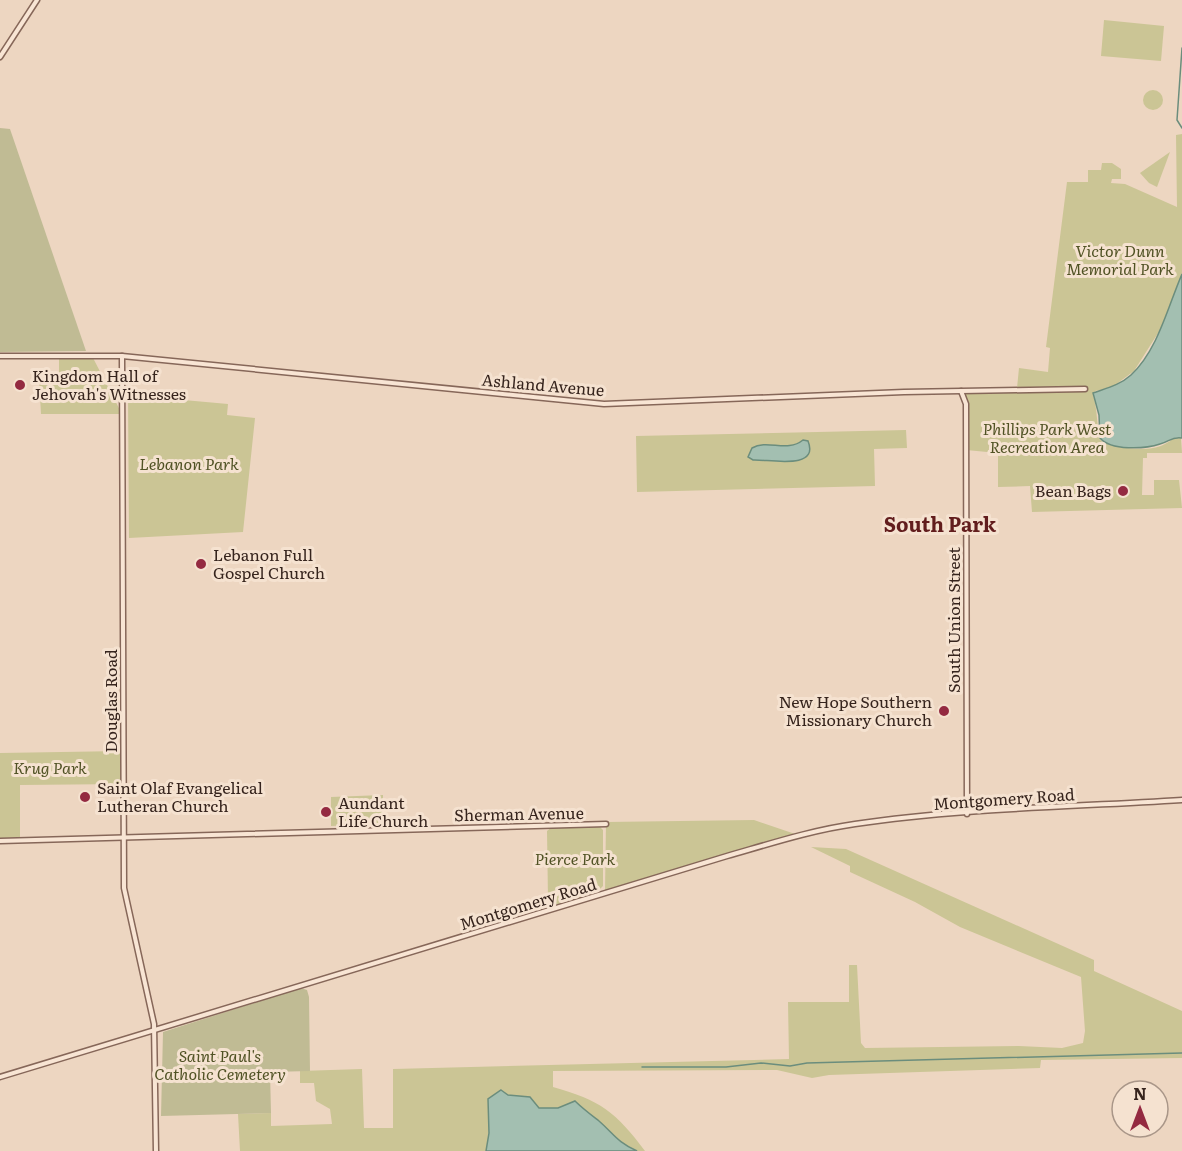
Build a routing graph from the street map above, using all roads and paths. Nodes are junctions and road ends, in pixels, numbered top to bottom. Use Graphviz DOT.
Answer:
graph roads {
  1 [pos="37,0"];
  2 [pos="0,57"];
  3 [pos="122,356"];
  4 [pos="0,357"];
  5 [pos="1085,389"];
  6 [pos="961,391"];
  7 [pos="1182,800"];
  8 [pos="967,814"];
  9 [pos="606,824"];
  10 [pos="124,837"];
  11 [pos="0,841"];
  12 [pos="154,1030"];
  13 [pos="0,1077"];
  14 [pos="156,1151"];
  1 -- 2 [label="street"];
  3 -- 4 [label="street, Ashland Avenue"];
  3 -- 6 [label="street, Ashland Avenue"];
  3 -- 10 [label="street, Douglas Road"];
  5 -- 6 [label="street, Ashland Avenue"];
  6 -- 8 [label="street, South Union Street"];
  7 -- 8 [label="street, Montgomery Road"];
  8 -- 12 [label="street, Montgomery Road"];
  9 -- 10 [label="street, Sherman Avenue"];
  10 -- 11 [label="street, Sherman Avenue"];
  10 -- 12 [label="street, Douglas Road"];
  12 -- 13 [label="street, Montgomery Road"];
  12 -- 14 [label="street, Douglas Road"];
}
